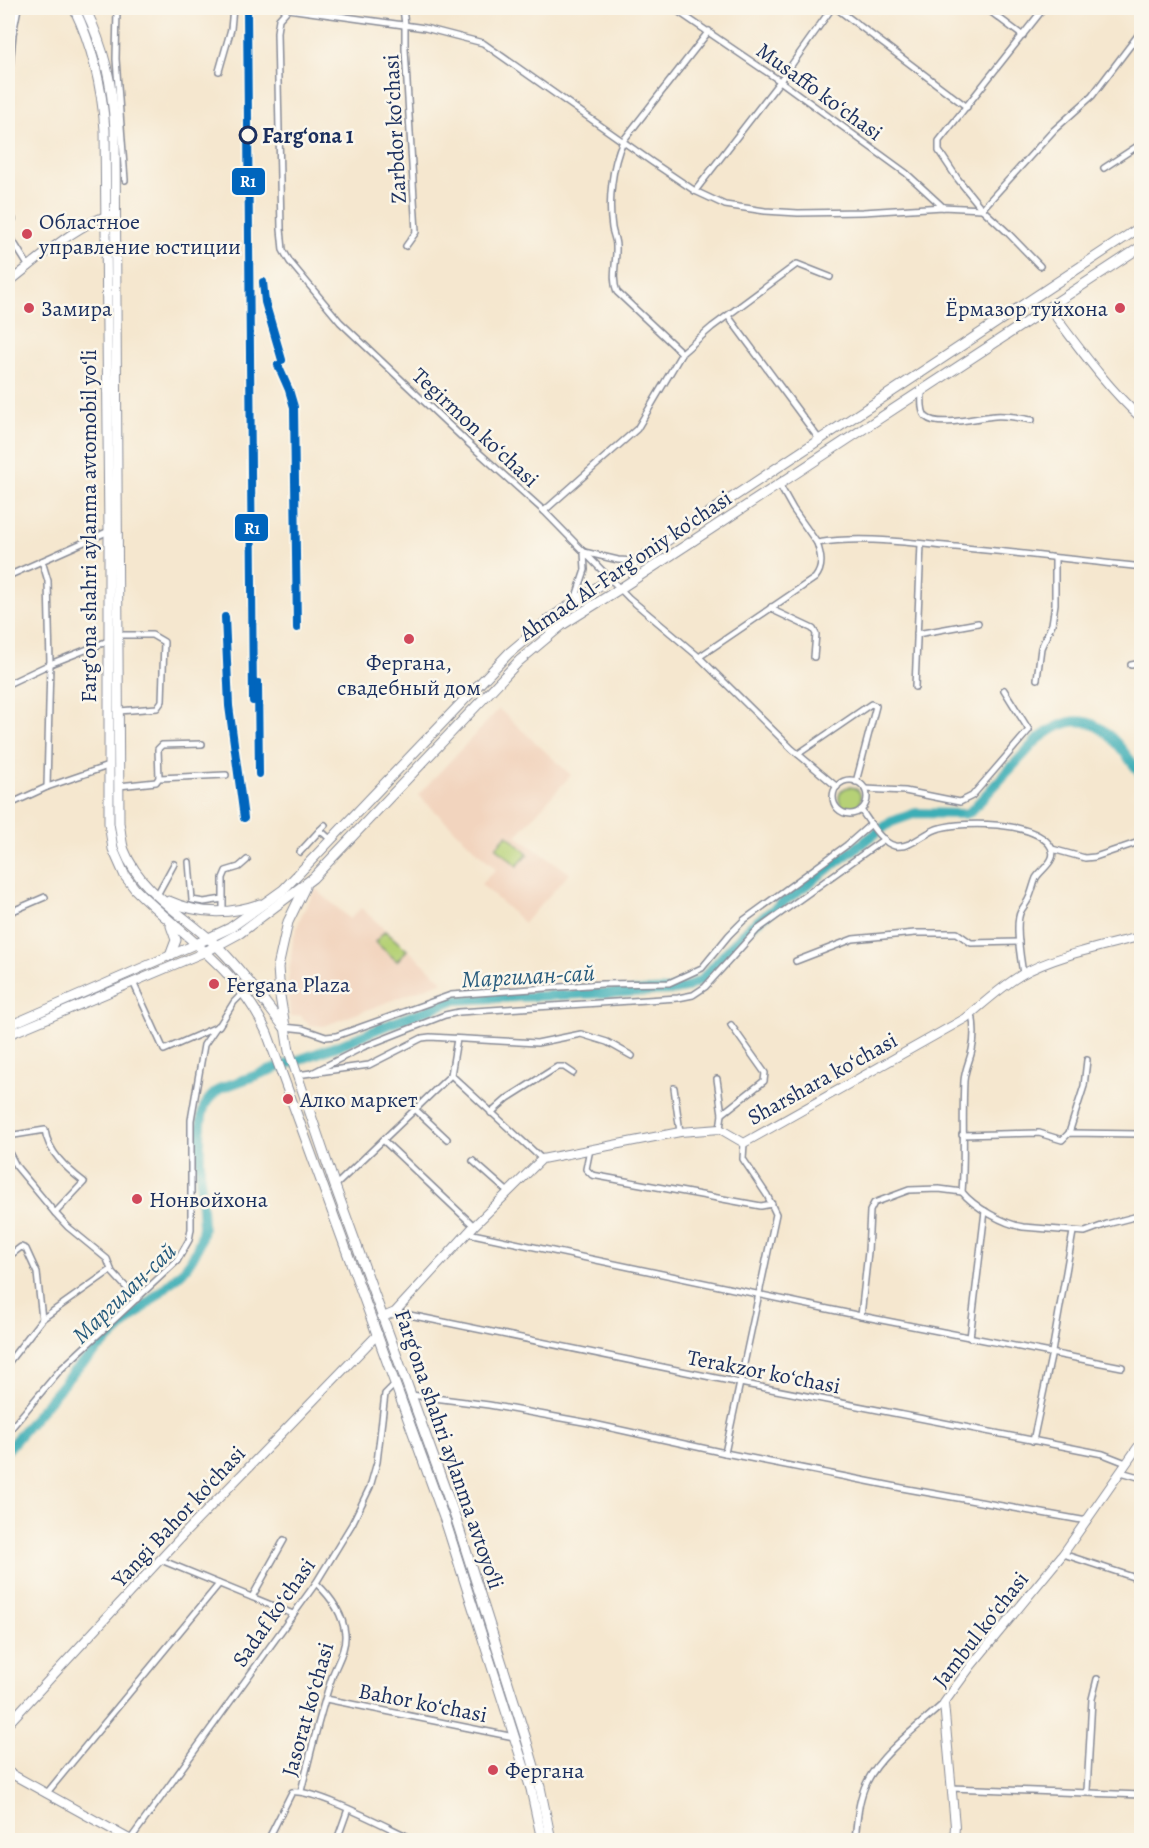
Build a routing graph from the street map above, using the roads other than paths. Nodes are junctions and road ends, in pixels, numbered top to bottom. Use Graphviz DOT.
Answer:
graph roads {
  1 [pos="18,8"];
  2 [pos="74,8"];
  3 [pos="85,8"];
  4 [pos="117,8"];
  5 [pos="233,8"];
  6 [pos="289,8"];
  7 [pos="403,8"];
  8 [pos="673,8"];
  9 [pos="834,8"];
  10 [pos="986,8"];
  11 [pos="1044,8"];
  12 [pos="683,10"];
  13 [pos="405,25"];
  14 [pos="1142,30"];
  15 [pos="709,31"];
  16 [pos="1023,36"];
  17 [pos="10,55"];
  18 [pos="8,67"];
  19 [pos="219,71"];
  20 [pos="780,81"];
  21 [pos="967,107"];
  22 [pos="623,141"];
  23 [pos="1142,143"];
  24 [pos="1104,168"];
  25 [pos="125,180"];
  26 [pos="695,190"];
  27 [pos="943,207"];
  28 [pos="982,209"];
  29 [pos="112,215"];
  30 [pos="1142,226"];
  31 [pos="8,233"];
  32 [pos="405,246"];
  33 [pos="1142,246"];
  34 [pos="1040,266"];
  35 [pos="29,267"];
  36 [pos="830,277"];
  37 [pos="8,283"];
  38 [pos="1040,294"];
  39 [pos="1050,306"];
  40 [pos="728,316"];
  41 [pos="682,353"];
  42 [pos="922,390"];
  43 [pos="1142,419"];
  44 [pos="1032,420"];
  45 [pos="819,439"];
  46 [pos="779,484"];
  47 [pos="544,511"];
  48 [pos="109,531"];
  49 [pos="817,543"];
  50 [pos="921,544"];
  51 [pos="584,552"];
  52 [pos="1055,558"];
  53 [pos="42,561"];
  54 [pos="635,561"];
  55 [pos="1142,567"];
  56 [pos="8,576"];
  57 [pos="610,578"];
  58 [pos="621,588"];
  59 [pos="574,601"];
  60 [pos="771,607"];
  61 [pos="978,623"];
  62 [pos="917,634"];
  63 [pos="118,635"];
  64 [pos="108,640"];
  65 [pos="699,657"];
  66 [pos="814,657"];
  67 [pos="1142,663"];
  68 [pos="50,664"];
  69 [pos="1131,665"];
  70 [pos="1037,680"];
  71 [pos="8,684"];
  72 [pos="915,687"];
  73 [pos="1004,690"];
  74 [pos="118,711"];
  75 [pos="202,744"];
  76 [pos="798,754"];
  77 [pos="119,764"];
  78 [pos="108,766"];
  79 [pos="226,775"];
  80 [pos="159,778"];
  81 [pos="856,782"];
  82 [pos="119,786"];
  83 [pos="47,787"];
  84 [pos="837,787"];
  85 [pos="865,789"];
  86 [pos="8,805"];
  87 [pos="861,810"];
  88 [pos="871,824"];
  89 [pos="325,825"];
  90 [pos="320,831"];
  91 [pos="884,839"];
  92 [pos="331,840"];
  93 [pos="1142,841"];
  94 [pos="1052,849"];
  95 [pos="300,852"];
  96 [pos="247,860"];
  97 [pos="189,862"];
  98 [pos="174,864"];
  99 [pos="313,878"];
  100 [pos="157,895"];
  101 [pos="45,897"];
  102 [pos="223,899"];
  103 [pos="271,900"];
  104 [pos="224,912"];
  105 [pos="8,913"];
  106 [pos="169,921"];
  107 [pos="1142,936"];
  108 [pos="209,938"];
  109 [pos="1019,942"];
  110 [pos="196,944"];
  111 [pos="217,946"];
  112 [pos="205,952"];
  113 [pos="170,956"];
  114 [pos="796,961"];
  115 [pos="1023,974"];
  116 [pos="133,982"];
  117 [pos="244,991"];
  118 [pos="972,1013"];
  119 [pos="731,1025"];
  120 [pos="8,1026"];
  121 [pos="217,1026"];
  122 [pos="284,1027"];
  123 [pos="8,1035"];
  124 [pos="457,1039"];
  125 [pos="632,1056"];
  126 [pos="1087,1060"];
  127 [pos="312,1073"];
  128 [pos="573,1073"];
  129 [pos="297,1075"];
  130 [pos="451,1075"];
  131 [pos="717,1079"];
  132 [pos="674,1088"];
  133 [pos="415,1109"];
  134 [pos="491,1113"];
  135 [pos="722,1114"];
  136 [pos="720,1129"];
  137 [pos="680,1132"];
  138 [pos="1069,1133"];
  139 [pos="1142,1134"];
  140 [pos="962,1135"];
  141 [pos="8,1136"];
  142 [pos="447,1139"];
  143 [pos="383,1140"];
  144 [pos="744,1143"];
  145 [pos="590,1149"];
  146 [pos="8,1151"];
  147 [pos="542,1159"];
  148 [pos="473,1161"];
  149 [pos="335,1186"];
  150 [pos="508,1192"];
  151 [pos="962,1192"];
  152 [pos="772,1203"];
  153 [pos="985,1211"];
  154 [pos="56,1213"];
  155 [pos="1142,1215"];
  156 [pos="474,1226"];
  157 [pos="1073,1232"];
  158 [pos="468,1233"];
  159 [pos="8,1257"];
  160 [pos="111,1270"];
  161 [pos="760,1295"];
  162 [pos="137,1299"];
  163 [pos="395,1312"];
  164 [pos="861,1316"];
  165 [pos="383,1317"];
  166 [pos="42,1319"];
  167 [pos="378,1334"];
  168 [pos="970,1338"];
  169 [pos="1052,1352"];
  170 [pos="8,1363"];
  171 [pos="1122,1367"];
  172 [pos="740,1383"];
  173 [pos="395,1384"];
  174 [pos="411,1395"];
  175 [pos="8,1432"];
  176 [pos="1033,1440"];
  177 [pos="1142,1441"];
  178 [pos="725,1453"];
  179 [pos="1126,1463"];
  180 [pos="1121,1472"];
  181 [pos="1142,1478"];
  182 [pos="1087,1521"];
  183 [pos="284,1540"];
  184 [pos="1063,1554"];
  185 [pos="161,1560"];
  186 [pos="1142,1580"];
  187 [pos="316,1583"];
  188 [pos="219,1584"];
  189 [pos="252,1597"];
  190 [pos="485,1612"];
  191 [pos="292,1614"];
  192 [pos="475,1616"];
  193 [pos="1097,1679"];
  194 [pos="326,1699"];
  195 [pos="945,1703"];
  196 [pos="8,1724"];
  197 [pos="514,1737"];
  198 [pos="8,1772"];
  199 [pos="951,1788"];
  200 [pos="301,1791"];
  201 [pos="1088,1791"];
  202 [pos="46,1794"];
  203 [pos="1142,1794"];
  204 [pos="348,1809"];
  205 [pos="130,1840"];
  206 [pos="268,1840"];
  207 [pos="337,1840"];
  208 [pos="415,1840"];
  209 [pos="542,1840"];
  210 [pos="551,1840"];
  211 [pos="855,1840"];
  212 [pos="954,1840"];
  1 -- 17 [label="street"];
  2 -- 29 [label="highway, Fargʻona shahri aylanma avtomobil yoʻli"];
  3 -- 29 [label="highway, Fargʻona shahri aylanma avtomobil yoʻli"];
  4 -- 25 [label="street"];
  5 -- 19 [label="street"];
  6 -- 13 [label="street"];
  6 -- 47 [label="street, Tegirmon koʻchasi"];
  7 -- 13 [label="street, Zarbdor koʻchasi"];
  8 -- 12 [label="street, Musaffo koʻchasi"];
  9 -- 20 [label="street"];
  9 -- 21 [label="street"];
  10 -- 16 [label="street"];
  11 -- 16 [label="street"];
  12 -- 15 [label="street, Musaffo koʻchasi"];
  13 -- 22 [label="street"];
  13 -- 32 [label="street, Zarbdor koʻchasi"];
  14 -- 28 [label="street"];
  15 -- 20 [label="street, Musaffo koʻchasi"];
  15 -- 22 [label="street"];
  16 -- 21 [label="street"];
  17 -- 18 [label="street"];
  20 -- 26 [label="street"];
  20 -- 27 [label="street, Musaffo koʻchasi"];
  21 -- 28 [label="street"];
  22 -- 26 [label="street"];
  22 -- 41 [label="street"];
  23 -- 24 [label="street"];
  26 -- 27 [label="street"];
  27 -- 28 [label="street"];
  28 -- 34 [label="street"];
  29 -- 35 [label="street"];
  29 -- 48 [label="highway, Fargʻona shahri aylanma avtomobil yoʻli"];
  29 -- 63 [label="highway, Fargʻona shahri aylanma avtomobil yoʻli"];
  30 -- 38 [label="highway, Ahmad Al-Farg'oniy ko'chasi"];
  31 -- 35 [label="street"];
  33 -- 39 [label="highway, Ahmad Al-Farg'oniy ko'chasi"];
  35 -- 37 [label="street"];
  36 -- 40 [label="street"];
  38 -- 39 [label="highway"];
  38 -- 45 [label="highway, Ahmad Al-Farg'oniy ko'chasi"];
  39 -- 42 [label="highway, Ahmad Al-Farg'oniy ko'chasi"];
  39 -- 43 [label="street"];
  40 -- 41 [label="street"];
  40 -- 45 [label="street"];
  41 -- 47 [label="street"];
  42 -- 44 [label="street"];
  42 -- 46 [label="highway, Ahmad Al-Farg'oniy ko'chasi"];
  45 -- 54 [label="highway, Ahmad Al-Farg'oniy ko'chasi"];
  46 -- 49 [label="street"];
  46 -- 58 [label="highway, Ahmad Al-Farg'oniy ko'chasi"];
  47 -- 51 [label="street, Tegirmon koʻchasi"];
  48 -- 53 [label="street"];
  48 -- 64 [label="highway, Fargʻona shahri aylanma avtomobil yoʻli"];
  49 -- 50 [label="street"];
  49 -- 60 [label="street"];
  50 -- 52 [label="street"];
  50 -- 62 [label="street"];
  51 -- 54 [label="street"];
  51 -- 57 [label="street, Tegirmon koʻchasi"];
  51 -- 59 [label="street"];
  52 -- 55 [label="street"];
  52 -- 70 [label="street"];
  53 -- 56 [label="street"];
  53 -- 68 [label="street"];
  54 -- 57 [label="highway, Ahmad Al-Farg'oniy ko'chasi"];
  57 -- 58 [label="street, Tegirmon koʻchasi"];
  57 -- 59 [label="highway, Ahmad Al-Farg'oniy ko'chasi"];
  58 -- 65 [label="street, Tegirmon koʻchasi"];
  58 -- 99 [label="highway, Ahmad Al-Farg'oniy ko'chasi"];
  59 -- 92 [label="highway, Ahmad Al-Farg'oniy ko'chasi"];
  60 -- 65 [label="street"];
  60 -- 66 [label="street"];
  61 -- 62 [label="street"];
  62 -- 72 [label="street"];
  63 -- 74 [label="highway, Fargʻona shahri aylanma avtomobil yoʻli"];
  63 -- 74 [label="street"];
  64 -- 68 [label="street"];
  64 -- 78 [label="highway, Fargʻona shahri aylanma avtomobil yoʻli"];
  65 -- 76 [label="street, Tegirmon koʻchasi"];
  67 -- 69 [label="street"];
  68 -- 71 [label="street"];
  68 -- 83 [label="street"];
  73 -- 85 [label="street"];
  74 -- 77 [label="highway, Fargʻona shahri aylanma avtomobil yoʻli"];
  75 -- 80 [label="street"];
  76 -- 81 [label="street"];
  76 -- 84 [label="street, Tegirmon koʻchasi"];
  77 -- 78 [label="main road"];
  77 -- 82 [label="highway, Fargʻona shahri aylanma avtomobil yoʻli"];
  78 -- 83 [label="street"];
  78 -- 106 [label="highway, Fargʻona shahri aylanma avtomobil yoʻli"];
  79 -- 80 [label="street"];
  80 -- 82 [label="street"];
  81 -- 84 [label="street"];
  81 -- 85 [label="street"];
  82 -- 100 [label="highway, Fargʻona shahri aylanma avtomobil yoʻli"];
  83 -- 86 [label="street"];
  84 -- 87 [label="street"];
  85 -- 87 [label="street"];
  87 -- 88 [label="street"];
  88 -- 91 [label="street"];
  88 -- 122 [label="street"];
  89 -- 90 [label="street"];
  90 -- 92 [label="street"];
  90 -- 95 [label="street"];
  91 -- 94 [label="street"];
  91 -- 127 [label="street"];
  92 -- 103 [label="highway, Ahmad Al-Farg'oniy ko'chasi"];
  93 -- 94 [label="street"];
  94 -- 109 [label="street"];
  96 -- 102 [label="street"];
  97 -- 102 [label="street"];
  98 -- 100 [label="street"];
  99 -- 111 [label="highway, Ahmad Al-Farg'oniy ko'chasi"];
  99 -- 122 [label="highway, Farg‘ona shahri aylanma avtoyo‘li"];
  100 -- 104 [label="highway"];
  100 -- 108 [label="highway, Fargʻona shahri aylanma avtomobil yoʻli"];
  101 -- 105 [label="street"];
  102 -- 104 [label="street"];
  103 -- 104 [label="highway"];
  103 -- 108 [label="highway, Ahmad Al-Farg'oniy ko'chasi"];
  106 -- 110 [label="highway, Fargʻona shahri aylanma avtomobil yoʻli"];
  106 -- 113 [label="highway"];
  107 -- 115 [label="street, Sharshara koʻchasi"];
  108 -- 110 [label="highway, Ahmad Al-Farg'oniy ko'chasi"];
  108 -- 111 [label="highway"];
  109 -- 114 [label="street"];
  109 -- 115 [label="street"];
  110 -- 112 [label="highway"];
  110 -- 113 [label="main road"];
  111 -- 112 [label="highway, Ahmad Al-Farg'oniy ko'chasi"];
  111 -- 122 [label="highway"];
  112 -- 116 [label="main road, Ahmad Al-Farg'oniy ko'chasi"];
  112 -- 117 [label="highway"];
  113 -- 120 [label="main road"];
  115 -- 118 [label="street, Sharshara koʻchasi"];
  116 -- 121 [label="street"];
  116 -- 123 [label="main road, Ahmad Al-Farg'oniy ko'chasi"];
  117 -- 121 [label="street"];
  117 -- 167 [label="highway, Farg‘ona shahri aylanma avtoyo‘li"];
  118 -- 140 [label="street"];
  118 -- 144 [label="street, Sharshara koʻchasi"];
  119 -- 135 [label="street"];
  121 -- 162 [label="street"];
  122 -- 129 [label="highway, Farg‘ona shahri aylanma avtoyo‘li"];
  124 -- 125 [label="street"];
  124 -- 127 [label="street"];
  124 -- 130 [label="street"];
  126 -- 138 [label="street"];
  127 -- 129 [label="street"];
  128 -- 134 [label="street"];
  129 -- 149 [label="highway, Farg‘ona shahri aylanma avtoyo‘li"];
  130 -- 133 [label="street"];
  130 -- 134 [label="street"];
  131 -- 135 [label="street"];
  132 -- 137 [label="street"];
  133 -- 142 [label="street"];
  133 -- 143 [label="street"];
  134 -- 147 [label="street"];
  135 -- 136 [label="street"];
  136 -- 137 [label="street, Sharshara koʻchasi"];
  136 -- 144 [label="street, Sharshara koʻchasi"];
  137 -- 145 [label="street, Sharshara koʻchasi"];
  138 -- 139 [label="street"];
  138 -- 140 [label="street"];
  140 -- 151 [label="street"];
  141 -- 154 [label="street"];
  143 -- 149 [label="street"];
  143 -- 156 [label="street"];
  144 -- 152 [label="street"];
  145 -- 147 [label="street, Sharshara koʻchasi"];
  145 -- 152 [label="street"];
  146 -- 154 [label="street"];
  147 -- 150 [label="street"];
  148 -- 150 [label="street"];
  149 -- 165 [label="highway, Farg‘ona shahri aylanma avtoyo‘li"];
  150 -- 156 [label="street"];
  151 -- 153 [label="street"];
  151 -- 164 [label="street"];
  152 -- 161 [label="street"];
  153 -- 157 [label="street"];
  153 -- 168 [label="street"];
  154 -- 160 [label="street"];
  155 -- 157 [label="street"];
  156 -- 158 [label="street"];
  157 -- 169 [label="street"];
  158 -- 161 [label="street"];
  158 -- 163 [label="street"];
  159 -- 166 [label="street"];
  160 -- 162 [label="street"];
  160 -- 166 [label="street"];
  161 -- 164 [label="street"];
  161 -- 172 [label="street"];
  162 -- 175 [label="street"];
  163 -- 165 [label="street"];
  163 -- 172 [label="street, Terakzor koʻchasi"];
  164 -- 168 [label="street"];
  165 -- 174 [label="highway, Farg‘ona shahri aylanma avtoyo‘li"];
  166 -- 170 [label="street"];
  167 -- 173 [label="highway, Farg‘ona shahri aylanma avtoyo‘li"];
  167 -- 185 [label="street, Yangi Bahor ko'chasi"];
  168 -- 169 [label="street"];
  169 -- 171 [label="street"];
  169 -- 176 [label="street"];
  172 -- 176 [label="street, Terakzor koʻchasi"];
  172 -- 178 [label="street"];
  173 -- 187 [label="street, Sadaf koʻchasi"];
  173 -- 192 [label="highway, Farg‘ona shahri aylanma avtoyo‘li"];
  174 -- 178 [label="street"];
  174 -- 190 [label="highway, Farg‘ona shahri aylanma avtoyo‘li"];
  176 -- 179 [label="street, Terakzor koʻchasi"];
  177 -- 179 [label="street, Jambul koʻchasi"];
  178 -- 182 [label="street"];
  179 -- 180 [label="street, Jambul koʻchasi"];
  180 -- 181 [label="street"];
  180 -- 182 [label="street, Jambul koʻchasi"];
  182 -- 184 [label="street, Jambul koʻchasi"];
  183 -- 189 [label="street"];
  184 -- 186 [label="street"];
  184 -- 195 [label="street, Jambul koʻchasi"];
  185 -- 188 [label="street"];
  185 -- 196 [label="street, Yangi Bahor ko'chasi"];
  187 -- 191 [label="street, Sadaf koʻchasi"];
  187 -- 194 [label="street, Jasorat koʻchasi"];
  188 -- 189 [label="street"];
  188 -- 202 [label="street"];
  189 -- 191 [label="street"];
  190 -- 192 [label="highway"];
  190 -- 210 [label="highway, Farg‘ona shahri aylanma avtoyo‘li"];
  191 -- 205 [label="street, Sadaf koʻchasi"];
  192 -- 197 [label="highway, Farg‘ona shahri aylanma avtoyo‘li"];
  193 -- 201 [label="street"];
  194 -- 197 [label="street, Bahor koʻchasi"];
  194 -- 200 [label="street, Jasorat koʻchasi"];
  195 -- 199 [label="street, Jambul koʻchasi"];
  195 -- 211 [label="street"];
  197 -- 209 [label="highway, Farg‘ona shahri aylanma avtoyo‘li"];
  198 -- 202 [label="street"];
  199 -- 201 [label="street"];
  199 -- 212 [label="street, Jambul koʻchasi"];
  200 -- 204 [label="street"];
  200 -- 206 [label="street, Jasorat koʻchasi"];
  201 -- 203 [label="street"];
  202 -- 205 [label="street"];
  204 -- 207 [label="street"];
  204 -- 208 [label="street"];
}
